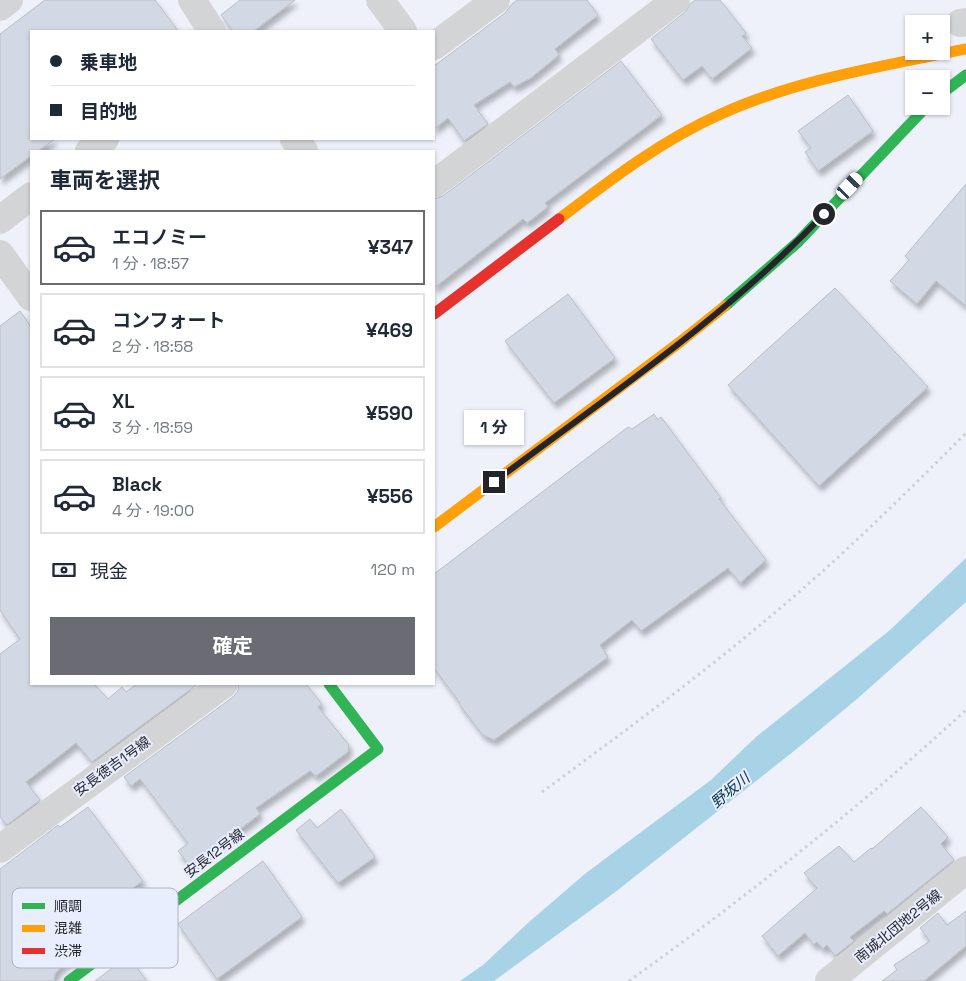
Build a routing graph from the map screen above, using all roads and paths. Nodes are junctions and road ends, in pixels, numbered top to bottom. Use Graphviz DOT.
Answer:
graph roads {
  1 [pos="9,0"];
  2 [pos="192,0"];
  3 [pos="380,0"];
  4 [pos="496,0"];
  5 [pos="676,0"];
  6 [pos="0,7"];
  7 [pos="211,30"];
  8 [pos="402,30"];
  9 [pos="964,31"];
  10 [pos="435,45"];
  11 [pos="966,75"];
  12 [pos="950,87"];
  13 [pos="918,115"];
  14 [pos="104,140"];
  15 [pos="90,150"];
  16 [pos="435,183"];
  17 [pos="30,197"];
  18 [pos="0,220"];
  19 [pos="0,254"];
  20 [pos="30,296"];
  21 [pos="435,313"];
  22 [pos="966,433"];
  23 [pos="435,526"];
  24 [pos="223,685"];
  25 [pos="330,685"];
  26 [pos="966,710"];
  27 [pos="542,792"];
  28 [pos="0,849"];
  29 [pos="966,870"];
  30 [pos="178,899"];
  31 [pos="86,968"];
  32 [pos="69,981"];
  33 [pos="629,981"];
  34 [pos="829,981"];
  1 -- 6 [label="street"];
  2 -- 7 [label="street"];
  3 -- 8 [label="street"];
  4 -- 10 [label="street"];
  5 -- 16 [label="street"];
  9 -- 21 [label="street"];
  11 -- 12 [label="street"];
  13 -- 23 [label="street"];
  14 -- 15 [label="street"];
  17 -- 18 [label="street"];
  19 -- 20 [label="street"];
  22 -- 27 [label="path"];
  24 -- 28 [label="street, 安長徳吉1号線"];
  25 -- 30 [label="street, 安長12号線"];
  26 -- 33 [label="path"];
  29 -- 34 [label="street, 南城北団地2号線"];
  31 -- 32 [label="street, 安長12号線"];
}
